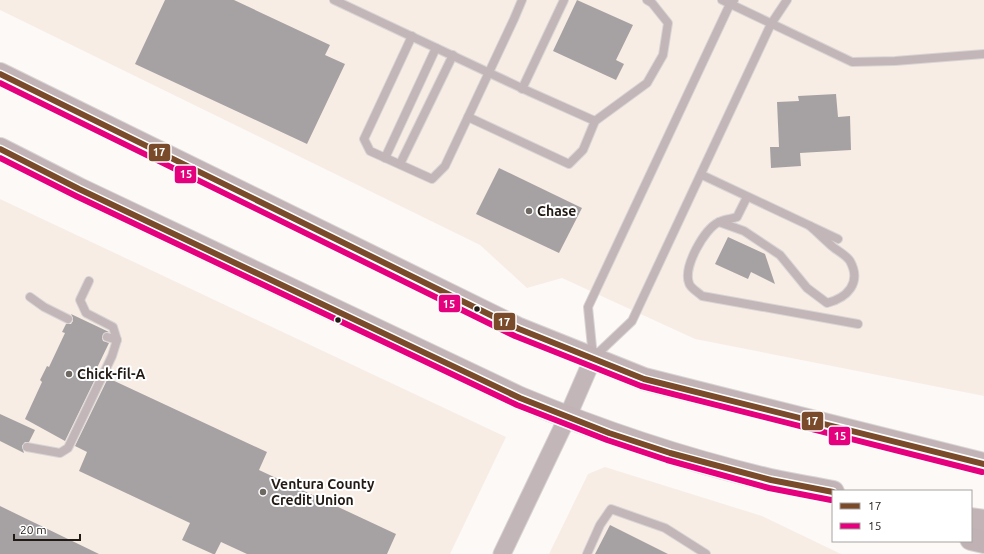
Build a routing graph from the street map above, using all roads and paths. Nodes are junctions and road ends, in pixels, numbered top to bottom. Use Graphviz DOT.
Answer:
graph roads {
  1 [pos="334,0"];
  2 [pos="522,0"];
  3 [pos="564,0"];
  4 [pos="647,0"];
  5 [pos="722,0"];
  6 [pos="787,0"];
  7 [pos="732,2"];
  8 [pos="771,24"];
  9 [pos="412,36"];
  10 [pos="436,48"];
  11 [pos="984,54"];
  12 [pos="453,55"];
  13 [pos="489,73"];
  14 [pos="0,74"];
  15 [pos="522,89"];
  16 [pos="468,117"];
  17 [pos="595,121"];
  18 [pos="0,149"];
  19 [pos="385,158"];
  20 [pos="400,164"];
  21 [pos="702,175"];
  22 [pos="747,197"];
  23 [pos="719,222"];
  24 [pos="810,226"];
  25 [pos="838,239"];
  26 [pos="89,281"];
  27 [pos="30,297"];
  28 [pos="68,319"];
  29 [pos="858,324"];
  30 [pos="107,337"];
  31 [pos="117,340"];
  32 [pos="593,358"];
  33 [pos="567,418"];
  34 [pos="27,447"];
  35 [pos="984,464"];
  36 [pos="832,492"];
  37 [pos="972,519"];
  38 [pos="984,521"];
  39 [pos="972,539"];
  40 [pos="984,542"];
  41 [pos="502,554"];
  42 [pos="587,554"];
  43 [pos="706,554"];
  1 -- 9 [label="lane"];
  2 -- 13 [label="lane"];
  3 -- 15 [label="lane"];
  4 -- 17 [label="lane"];
  5 -- 7 [label="lane"];
  6 -- 8 [label="lane"];
  7 -- 8 [label="lane"];
  7 -- 32 [label="lane"];
  8 -- 11 [label="lane"];
  8 -- 21 [label="lane"];
  9 -- 10 [label="lane"];
  9 -- 19 [label="lane"];
  10 -- 12 [label="lane"];
  10 -- 19 [label="lane"];
  12 -- 13 [label="lane"];
  12 -- 20 [label="lane"];
  13 -- 15 [label="lane"];
  13 -- 16 [label="lane"];
  14 -- 32 [label="main road"];
  15 -- 17 [label="lane"];
  16 -- 17 [label="lane"];
  16 -- 20 [label="lane"];
  18 -- 33 [label="main road"];
  19 -- 20 [label="lane"];
  21 -- 22 [label="lane"];
  21 -- 32 [label="lane"];
  22 -- 23 [label="lane"];
  22 -- 24 [label="lane"];
  23 -- 24 [label="lane"];
  23 -- 29 [label="lane"];
  24 -- 25 [label="lane"];
  26 -- 31 [label="lane"];
  27 -- 28 [label="lane"];
  30 -- 31 [label="lane"];
  31 -- 34 [label="lane"];
  32 -- 33 [label="street"];
  32 -- 35 [label="main road"];
  33 -- 36 [label="main road"];
  33 -- 41 [label="street"];
  37 -- 38 [label="main road"];
  39 -- 40 [label="highway"];
  42 -- 43 [label="lane"];
}
